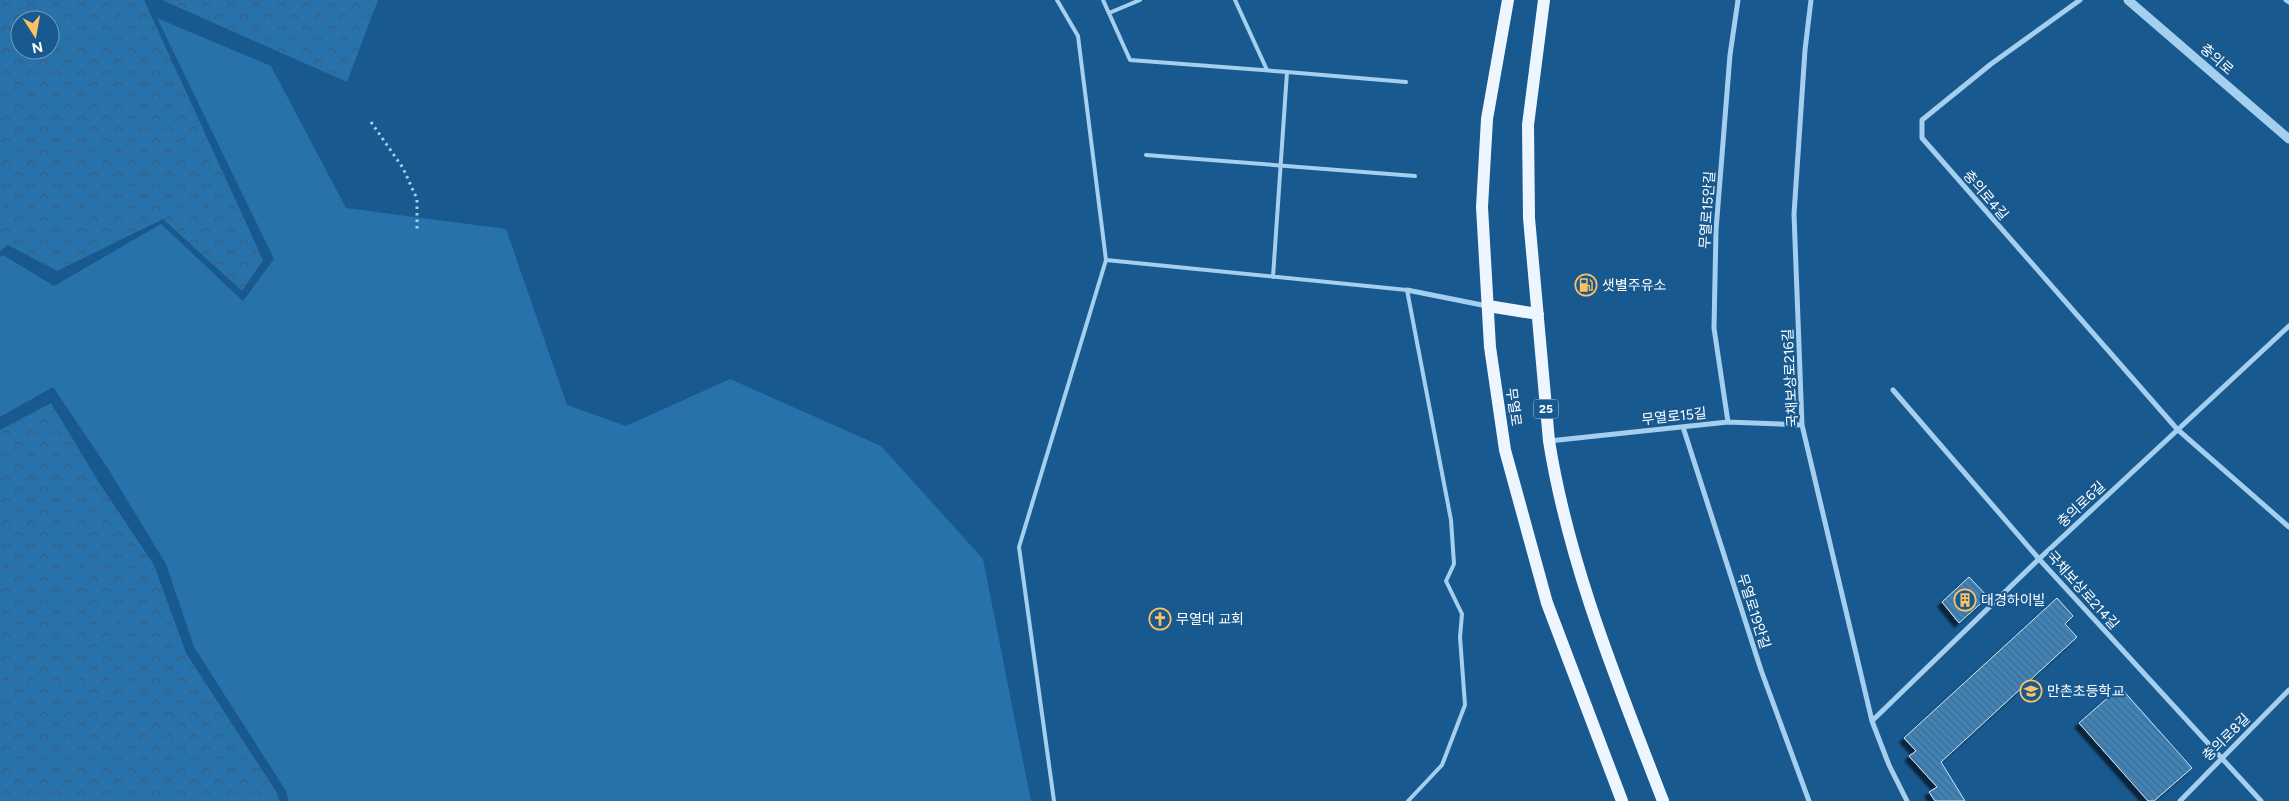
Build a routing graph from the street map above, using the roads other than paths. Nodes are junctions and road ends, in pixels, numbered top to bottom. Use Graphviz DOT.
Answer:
graph roads {
  1 [pos="1057,0"];
  2 [pos="1103,0"];
  3 [pos="1140,0"];
  4 [pos="1235,0"];
  5 [pos="1508,0"];
  6 [pos="1544,0"];
  7 [pos="1738,0"];
  8 [pos="1811,0"];
  9 [pos="2080,0"];
  10 [pos="2128,0"];
  11 [pos="2286,0"];
  12 [pos="2289,2"];
  13 [pos="1109,13"];
  14 [pos="1267,70"];
  15 [pos="1287,72"];
  16 [pos="1406,82"];
  17 [pos="2289,139"];
  18 [pos="1146,155"];
  19 [pos="1281,166"];
  20 [pos="1415,176"];
  21 [pos="1106,260"];
  22 [pos="1273,277"];
  23 [pos="1408,290"];
  24 [pos="1488,306"];
  25 [pos="1538,314"];
  26 [pos="2289,326"];
  27 [pos="1893,390"];
  28 [pos="1728,422"];
  29 [pos="1802,425"];
  30 [pos="1683,427"];
  31 [pos="2177,429"];
  32 [pos="1549,441"];
  33 [pos="2289,527"];
  34 [pos="2039,559"];
  35 [pos="2289,690"];
  36 [pos="1872,721"];
  37 [pos="2220,758"];
  38 [pos="1054,801"];
  39 [pos="1408,801"];
  40 [pos="1622,801"];
  41 [pos="1664,801"];
  42 [pos="1809,801"];
  43 [pos="1908,801"];
  44 [pos="2180,801"];
  45 [pos="2261,801"];
  1 -- 21 [label="lane"];
  2 -- 13 [label="lane"];
  3 -- 13 [label="lane"];
  4 -- 14 [label="lane"];
  5 -- 24 [label="main road, 무열로"];
  6 -- 25 [label="main road, 25"];
  7 -- 28 [label="street, 무열로15안길"];
  8 -- 29 [label="street, 국채보상로216길"];
  9 -- 31 [label="street, 충의로4길"];
  10 -- 17 [label="street, 충의로"];
  11 -- 12 [label="street"];
  13 -- 14 [label="lane"];
  14 -- 15 [label="lane"];
  15 -- 16 [label="lane"];
  15 -- 19 [label="lane"];
  18 -- 19 [label="lane"];
  19 -- 20 [label="lane"];
  19 -- 22 [label="lane"];
  21 -- 22 [label="lane"];
  21 -- 38 [label="lane"];
  22 -- 23 [label="lane"];
  23 -- 24 [label="street"];
  23 -- 39 [label="lane"];
  24 -- 25 [label="main road"];
  24 -- 40 [label="main road, 무열로"];
  25 -- 32 [label="main road, 25"];
  26 -- 31 [label="street, 충의로6길"];
  27 -- 34 [label="street, 국채보상로214길"];
  28 -- 29 [label="street, 무열로15길"];
  28 -- 30 [label="street, 무열로15길"];
  29 -- 36 [label="street, 국채보상로216길"];
  30 -- 32 [label="street, 무열로15길"];
  30 -- 42 [label="street, 무열로19안길"];
  31 -- 33 [label="street"];
  31 -- 34 [label="street, 충의로6길"];
  32 -- 41 [label="main road, 25"];
  34 -- 36 [label="street, 충의로6길"];
  34 -- 37 [label="street, 국채보상로214길"];
  35 -- 37 [label="street, 충의로8길"];
  36 -- 43 [label="street, 국채보상로216길"];
  37 -- 44 [label="street, 충의로8길"];
  37 -- 45 [label="street, 국채보상로214길"];
}
